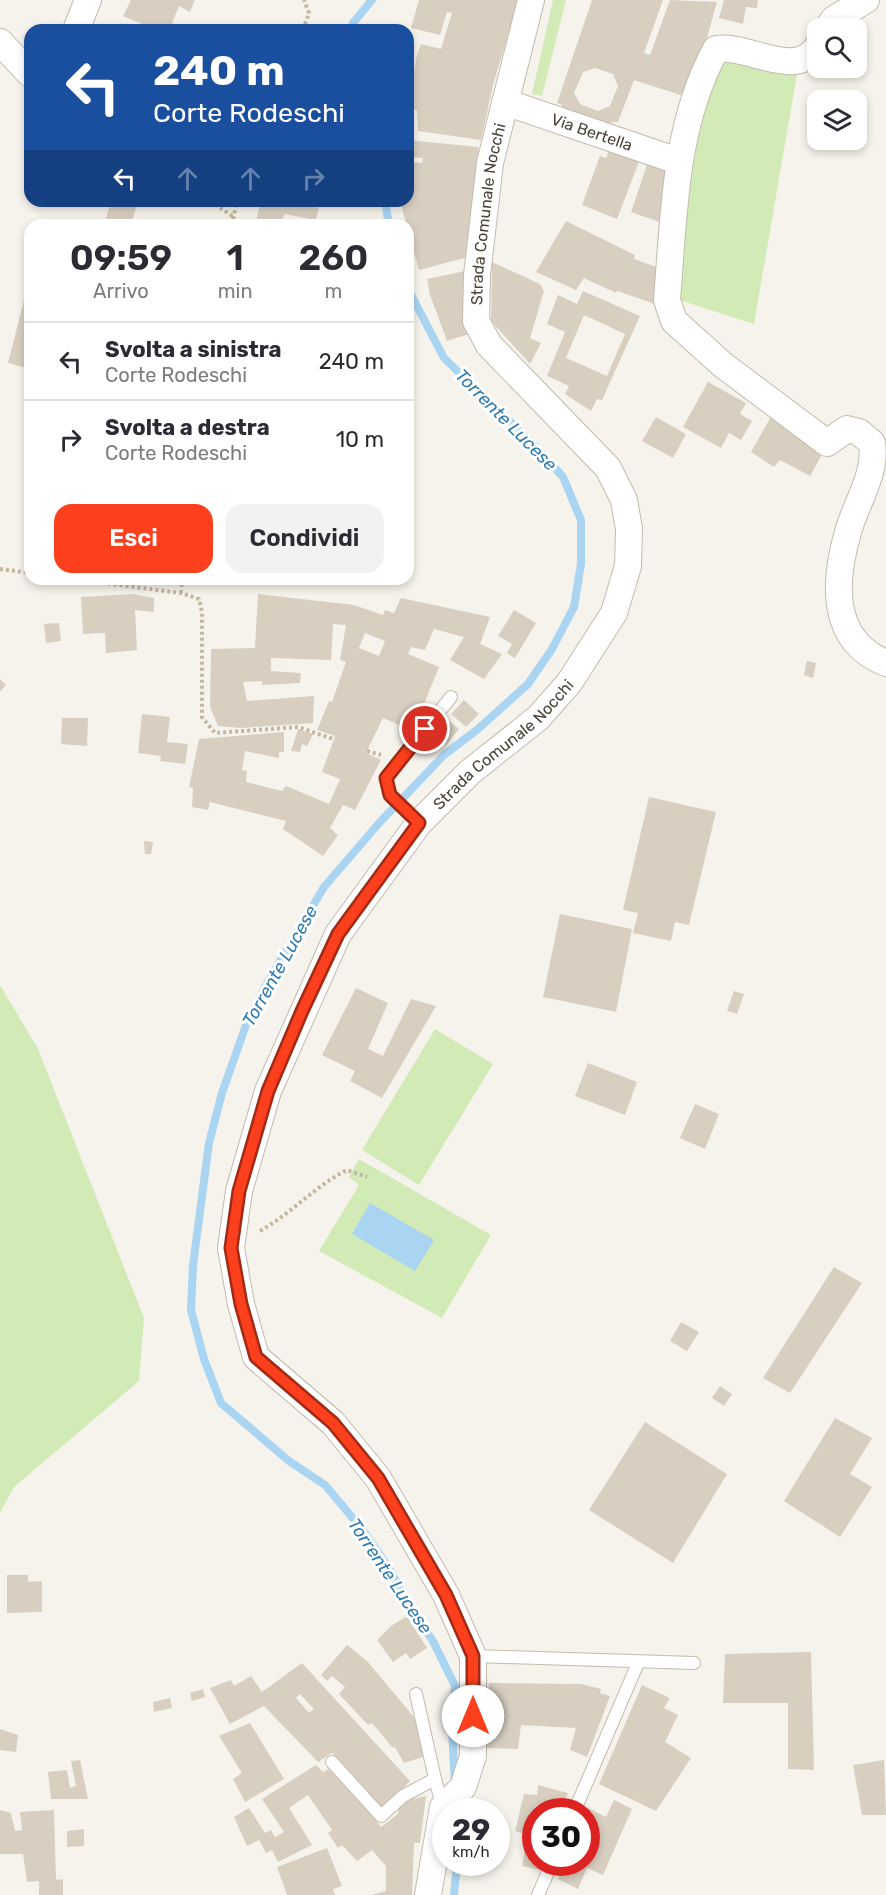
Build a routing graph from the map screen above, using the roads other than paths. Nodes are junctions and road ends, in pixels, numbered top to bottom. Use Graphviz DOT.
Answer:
graph roads {
  1 [pos="88,0"];
  2 [pos="531,0"];
  3 [pos="866,0"];
  4 [pos="836,18"];
  5 [pos="78,24"];
  6 [pos="0,42"];
  7 [pos="807,59"];
  8 [pos="24,68"];
  9 [pos="505,102"];
  10 [pos="678,160"];
  11 [pos="886,663"];
  12 [pos="451,697"];
  13 [pos="416,820"];
  14 [pos="473,1656"];
  15 [pos="638,1663"];
  16 [pos="694,1663"];
  17 [pos="417,1694"];
  18 [pos="332,1762"];
  19 [pos="435,1779"];
  20 [pos="441,1798"];
  21 [pos="452,1798"];
  22 [pos="580,1798"];
  23 [pos="432,1873"];
  24 [pos="546,1876"];
  25 [pos="428,1895"];
  26 [pos="538,1895"];
  1 -- 5 [label="street"];
  2 -- 9 [label="street, Strada Comunale Nocchi"];
  3 -- 4 [label="street"];
  6 -- 8 [label="street"];
  7 -- 10 [label="street"];
  9 -- 10 [label="street, Via Bertella"];
  9 -- 13 [label="street, Strada Comunale Nocchi"];
  10 -- 11 [label="street"];
  12 -- 13 [label="lane"];
  13 -- 14 [label="street, Strada Comunale Nocchi"];
  14 -- 15 [label="lane"];
  14 -- 21 [label="street, Strada Comunale Nocchi"];
  15 -- 16 [label="lane"];
  15 -- 22 [label="lane"];
  17 -- 19 [label="lane"];
  18 -- 19 [label="lane"];
  19 -- 20 [label="lane"];
  23 -- 25 [label="street"];
  24 -- 26 [label="lane"];
}
